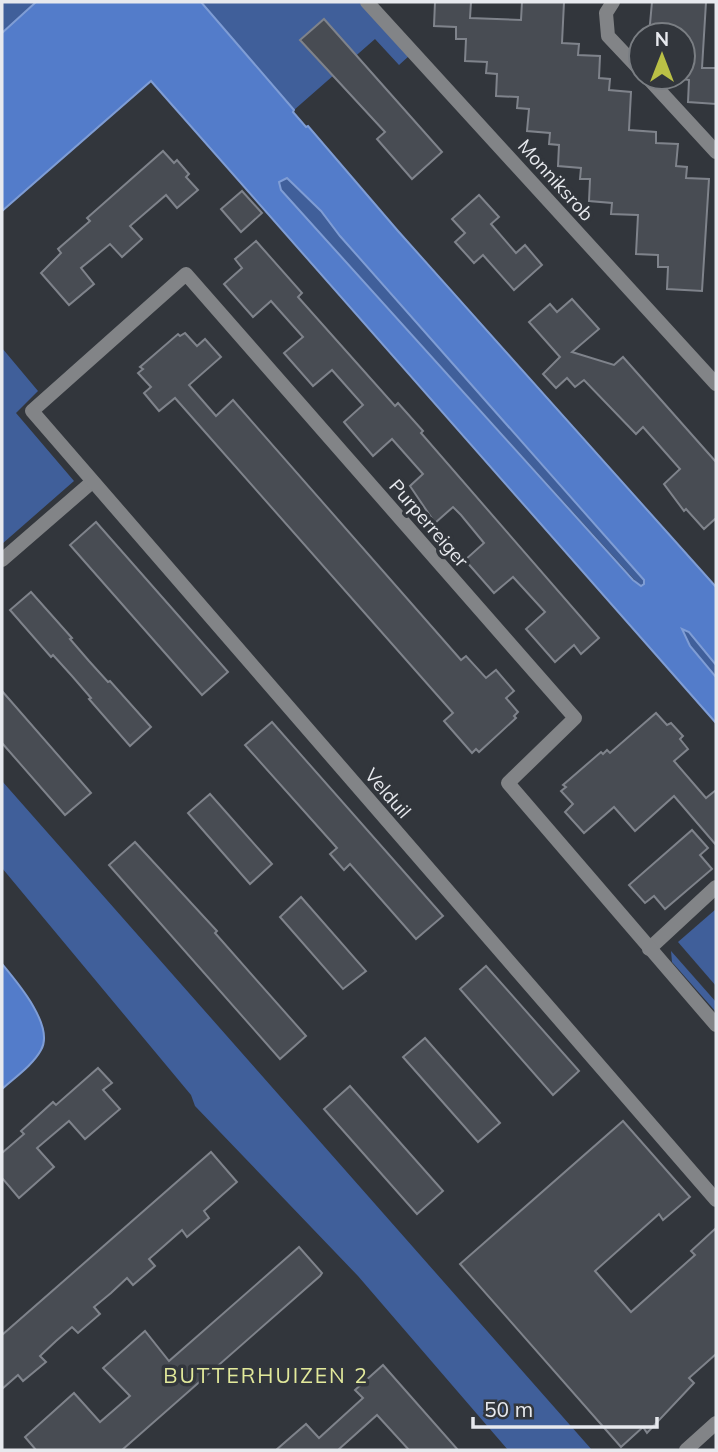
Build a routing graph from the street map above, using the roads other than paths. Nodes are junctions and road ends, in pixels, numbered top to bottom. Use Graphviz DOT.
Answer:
graph roads {
  1 [pos="367,2"];
  2 [pos="613,2"];
  3 [pos="627,56"];
  4 [pos="659,91"];
  5 [pos="716,152"];
  6 [pos="716,384"];
  7 [pos="32,411"];
  8 [pos="92,482"];
  9 [pos="2,560"];
  10 [pos="716,887"];
  11 [pos="649,949"];
  12 [pos="716,1025"];
  13 [pos="716,1200"];
  14 [pos="716,1423"];
  15 [pos="685,1450"];
  1 -- 6 [label="street, Monniksrob"];
  2 -- 3 [label="street"];
  4 -- 5 [label="street"];
  7 -- 8 [label="street, Velduil"];
  7 -- 11 [label="street, Purperreiger"];
  8 -- 9 [label="street"];
  8 -- 13 [label="street, Velduil"];
  10 -- 11 [label="street"];
  11 -- 12 [label="street, Purperreiger"];
  14 -- 15 [label="street"];
}
